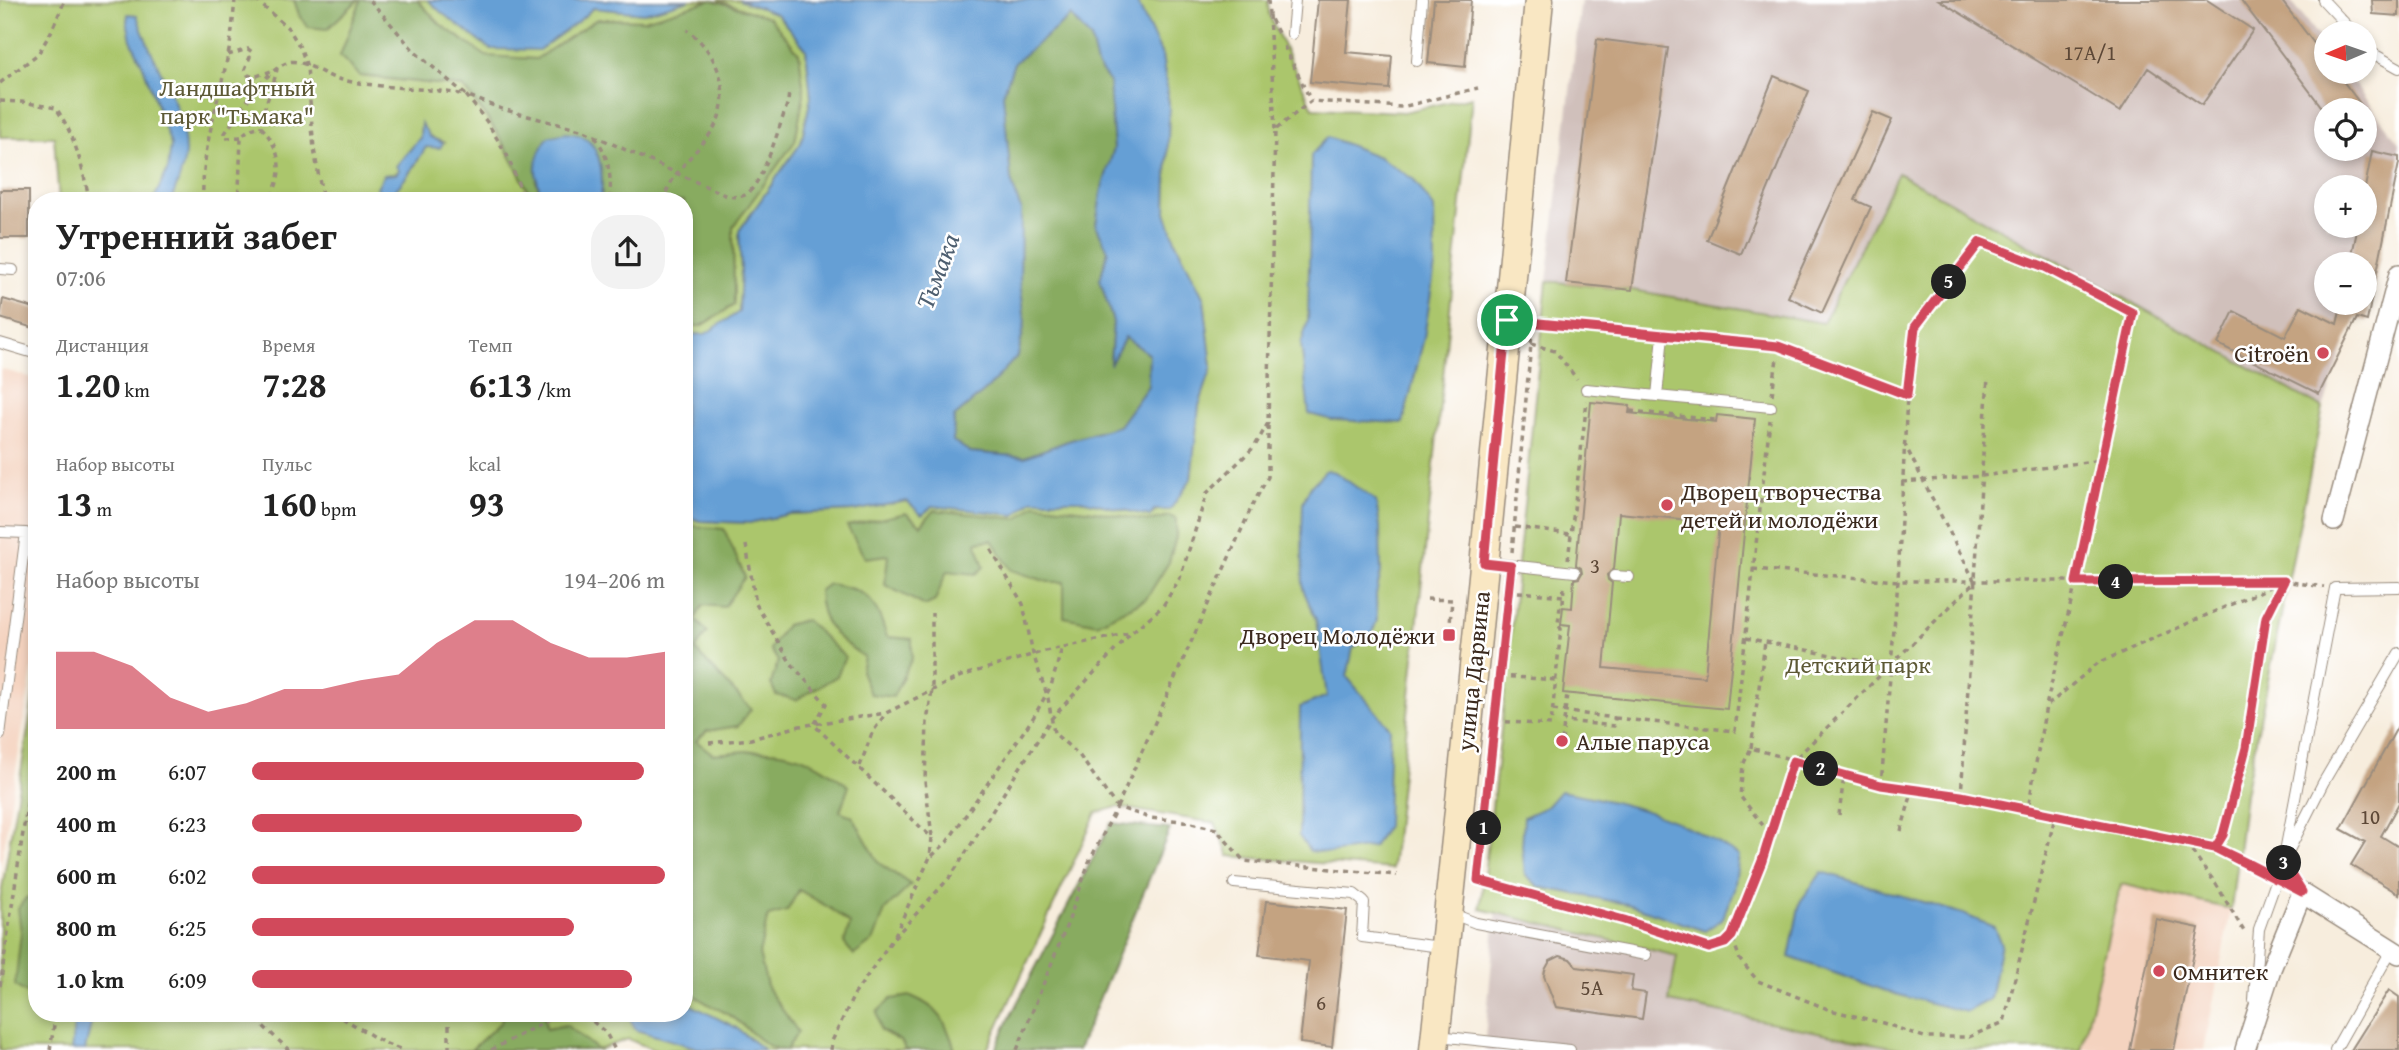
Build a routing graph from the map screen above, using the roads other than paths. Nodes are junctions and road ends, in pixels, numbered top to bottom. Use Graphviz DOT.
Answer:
graph roads {
  1 [pos="1295,0"];
  2 [pos="1422,0"];
  3 [pos="1539,0"];
  4 [pos="2323,0"];
  5 [pos="2343,21"];
  6 [pos="1292,34"];
  7 [pos="2377,56"];
  8 [pos="1417,61"];
  9 [pos="2399,68"];
  10 [pos="0,269"];
  11 [pos="13,270"];
  12 [pos="2399,274"];
  13 [pos="1520,321"];
  14 [pos="1663,335"];
  15 [pos="0,343"];
  16 [pos="1778,346"];
  17 [pos="28,351"];
  18 [pos="1586,389"];
  19 [pos="1657,396"];
  20 [pos="1771,407"];
  21 [pos="2334,521"];
  22 [pos="0,532"];
  23 [pos="1497,564"];
  24 [pos="1575,572"];
  25 [pos="1614,576"];
  26 [pos="1629,578"];
  27 [pos="2399,587"];
  28 [pos="2399,653"];
  29 [pos="0,735"];
  30 [pos="2283,862"];
  31 [pos="1234,883"];
  32 [pos="2302,892"];
  33 [pos="1449,913"];
  34 [pos="1445,948"];
  35 [pos="2395,952"];
  36 [pos="1646,955"];
  37 [pos="2252,1029"];
  38 [pos="1434,1043"];
  39 [pos="1570,1050"];
  40 [pos="2245,1050"];
  41 [pos="2335,1050"];
  1 -- 6 [label="lane"];
  2 -- 8 [label="lane"];
  3 -- 13 [label="main road, улица Дарвина"];
  4 -- 5 [label="lane"];
  7 -- 9 [label="lane"];
  10 -- 11 [label="lane"];
  12 -- 21 [label="street"];
  13 -- 14 [label="lane"];
  13 -- 23 [label="main road, улица Дарвина"];
  14 -- 16 [label="lane"];
  14 -- 19 [label="lane"];
  15 -- 17 [label="lane"];
  18 -- 19 [label="lane"];
  19 -- 20 [label="lane"];
  22 -- 29 [label="lane"];
  23 -- 24 [label="lane"];
  23 -- 33 [label="main road, улица Дарвина"];
  25 -- 26 [label="lane"];
  27 -- 30 [label="lane"];
  28 -- 30 [label="lane"];
  30 -- 32 [label="lane"];
  30 -- 37 [label="lane"];
  31 -- 34 [label="lane"];
  32 -- 35 [label="street"];
  32 -- 37 [label="street"];
  33 -- 34 [label="main road, улица Дарвина"];
  33 -- 36 [label="lane"];
  34 -- 38 [label="main road, улица Дарвина"];
  35 -- 41 [label="lane"];
  37 -- 40 [label="street"];
  38 -- 39 [label="lane"];
}
